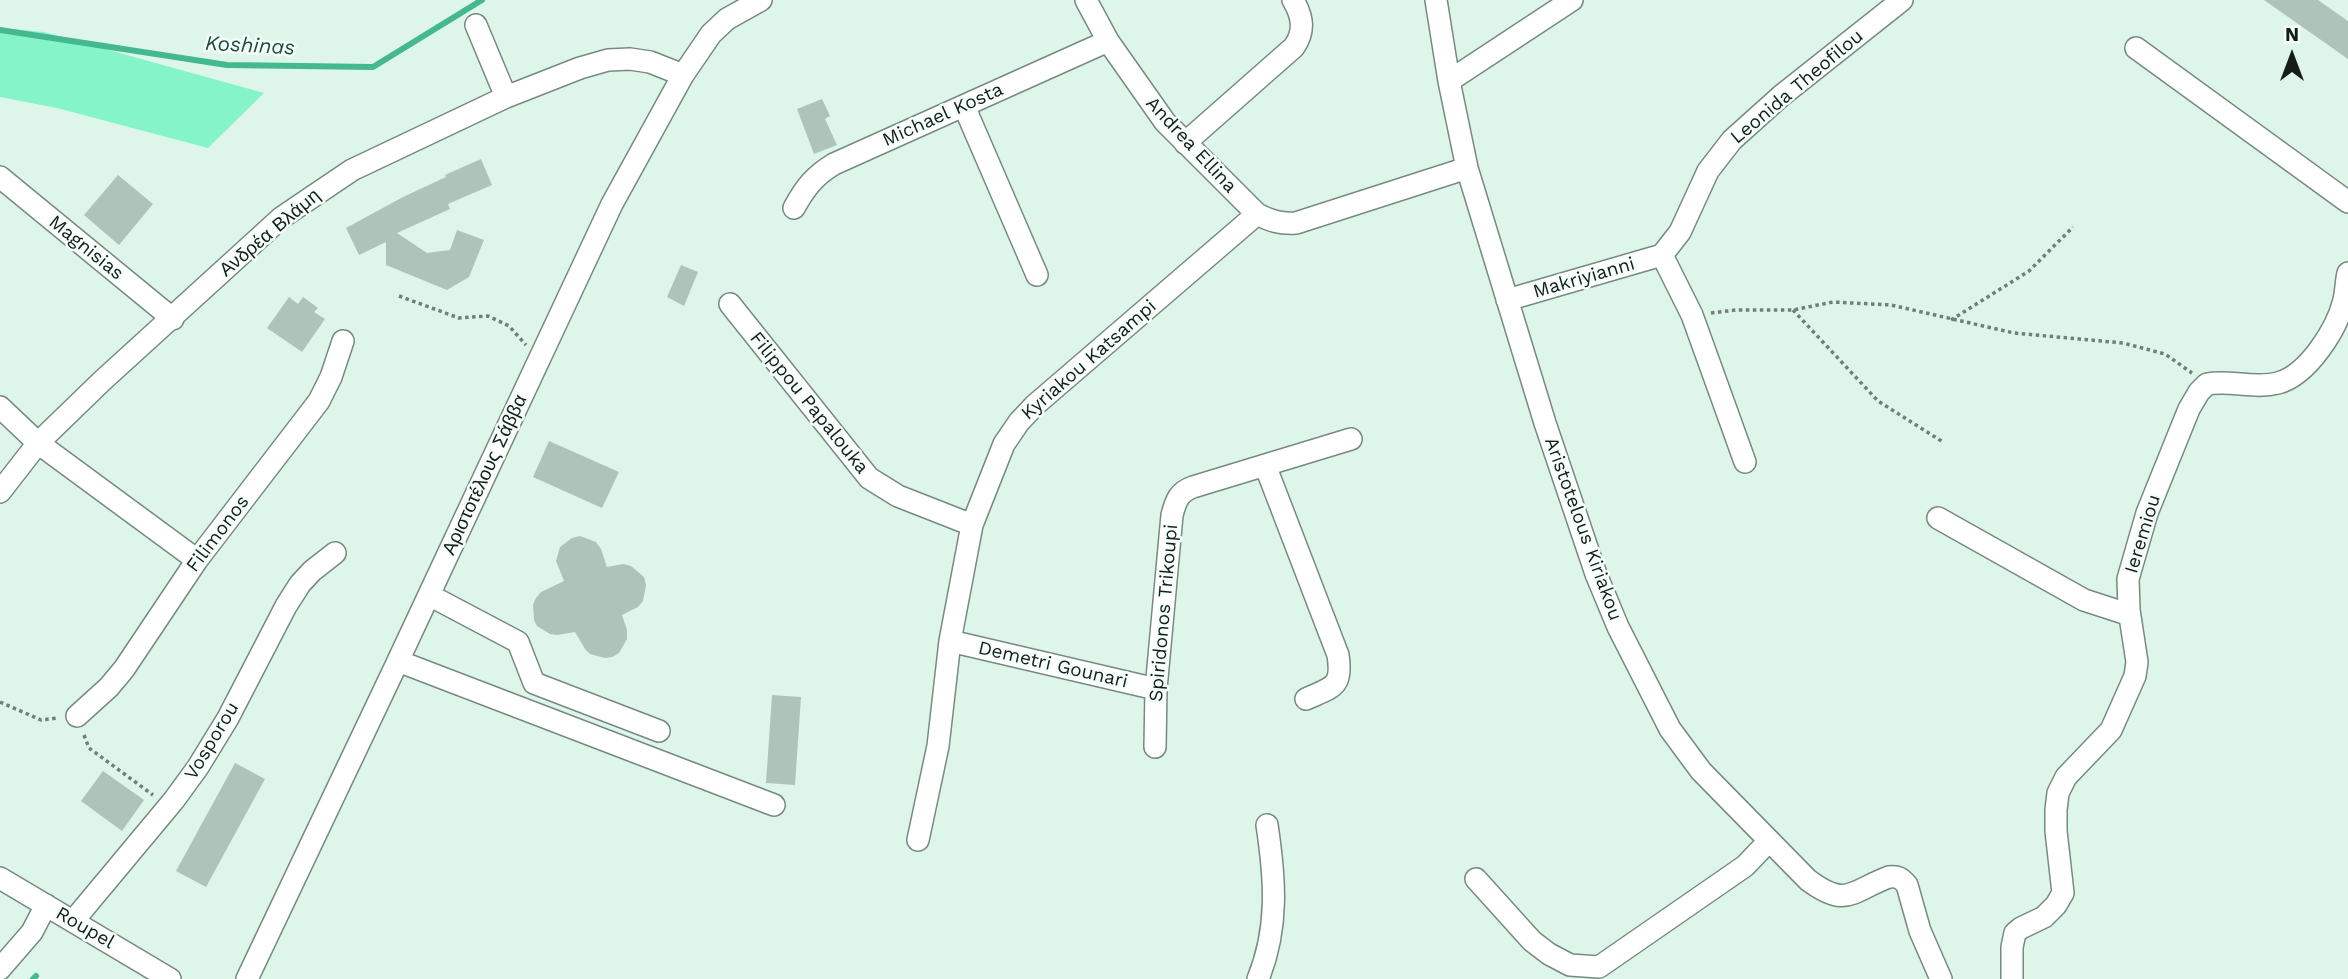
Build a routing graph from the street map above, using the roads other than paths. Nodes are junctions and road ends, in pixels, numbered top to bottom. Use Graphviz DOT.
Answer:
graph roads {
  1 [pos="761,0"];
  2 [pos="1086,0"];
  3 [pos="1293,0"];
  4 [pos="1436,0"];
  5 [pos="1572,0"];
  6 [pos="1902,0"];
  7 [pos="476,24"];
  8 [pos="1108,41"];
  9 [pos="2136,48"];
  10 [pos="683,75"];
  11 [pos="1449,81"];
  12 [pos="506,97"];
  13 [pos="964,106"];
  14 [pos="1185,143"];
  15 [pos="1467,168"];
  16 [pos="0,177"];
  17 [pos="2348,202"];
  18 [pos="794,208"];
  19 [pos="1257,214"];
  20 [pos="1662,256"];
  21 [pos="2348,273"];
  22 [pos="1037,275"];
  23 [pos="1507,300"];
  24 [pos="730,304"];
  25 [pos="173,319"];
  26 [pos="343,341"];
  27 [pos="0,407"];
  28 [pos="1351,439"];
  29 [pos="38,443"];
  30 [pos="1745,463"];
  31 [pos="1265,465"];
  32 [pos="0,492"];
  33 [pos="1938,518"];
  34 [pos="972,525"];
  35 [pos="335,553"];
  36 [pos="198,560"];
  37 [pos="429,595"];
  38 [pos="2129,610"];
  39 [pos="950,641"];
  40 [pos="398,661"];
  41 [pos="1156,689"];
  42 [pos="1306,699"];
  43 [pos="77,716"];
  44 [pos="659,732"];
  45 [pos="1156,747"];
  46 [pos="774,806"];
  47 [pos="1267,825"];
  48 [pos="918,840"];
  49 [pos="1768,842"];
  50 [pos="0,878"];
  51 [pos="1476,879"];
  52 [pos="46,905"];
  53 [pos="74,920"];
  54 [pos="0,969"];
  55 [pos="170,979"];
  56 [pos="247,979"];
  57 [pos="1258,979"];
  58 [pos="1941,979"];
  59 [pos="2012,979"];
  1 -- 10 [label="street, Αριστοτέλους Σάββα"];
  2 -- 8 [label="street, Andrea Ellina"];
  3 -- 14 [label="street"];
  4 -- 11 [label="street, Aristotelous Kiriakou"];
  5 -- 11 [label="street"];
  6 -- 20 [label="street, Leonida Theofilou"];
  7 -- 12 [label="street"];
  8 -- 13 [label="street, Michael Kosta"];
  8 -- 14 [label="street, Andrea Ellina"];
  9 -- 17 [label="street"];
  10 -- 12 [label="street, Ανδρέα Βλάμη"];
  10 -- 37 [label="street, Αριστοτέλους Σάββα"];
  11 -- 15 [label="street, Aristotelous Kiriakou"];
  12 -- 25 [label="street, Ανδρέα Βλάμη"];
  13 -- 18 [label="street, Michael Kosta"];
  13 -- 22 [label="street"];
  14 -- 19 [label="street, Andrea Ellina"];
  15 -- 19 [label="street"];
  15 -- 23 [label="street, Aristotelous Kiriakou"];
  16 -- 25 [label="street, Magnisias"];
  19 -- 34 [label="street, Kyriakou Katsampi"];
  20 -- 23 [label="street, Makriyianni"];
  20 -- 30 [label="street"];
  21 -- 38 [label="street, Ieremiou"];
  23 -- 49 [label="street, Aristotelous Kiriakou"];
  24 -- 34 [label="street, Filippou Papalouka"];
  25 -- 29 [label="street, Ανδρέα Βλάμη"];
  26 -- 36 [label="street, Filimonos"];
  27 -- 29 [label="street"];
  28 -- 31 [label="street, Spiridonos Trikoupi"];
  29 -- 32 [label="street, Ανδρέα Βλάμη"];
  29 -- 36 [label="street"];
  31 -- 41 [label="street, Spiridonos Trikoupi"];
  31 -- 42 [label="street"];
  33 -- 38 [label="street"];
  34 -- 39 [label="street, Kyriakou Katsampi"];
  35 -- 53 [label="street, Vosporou"];
  36 -- 43 [label="street, Filimonos"];
  37 -- 40 [label="street, Αριστοτέλους Σάββα"];
  37 -- 44 [label="street"];
  38 -- 59 [label="street, Ieremiou"];
  39 -- 41 [label="street, Demetri Gounari"];
  39 -- 48 [label="street, Kyriakou Katsampi"];
  40 -- 46 [label="street"];
  40 -- 56 [label="street, Αριστοτέλους Σάββα"];
  41 -- 45 [label="street, Spiridonos Trikoupi"];
  47 -- 57 [label="street"];
  49 -- 51 [label="street"];
  49 -- 58 [label="street, Aristotelous Kiriakou"];
  50 -- 52 [label="street, Roupel"];
  52 -- 53 [label="street, Roupel"];
  52 -- 54 [label="street"];
  53 -- 55 [label="street, Roupel"];
}
